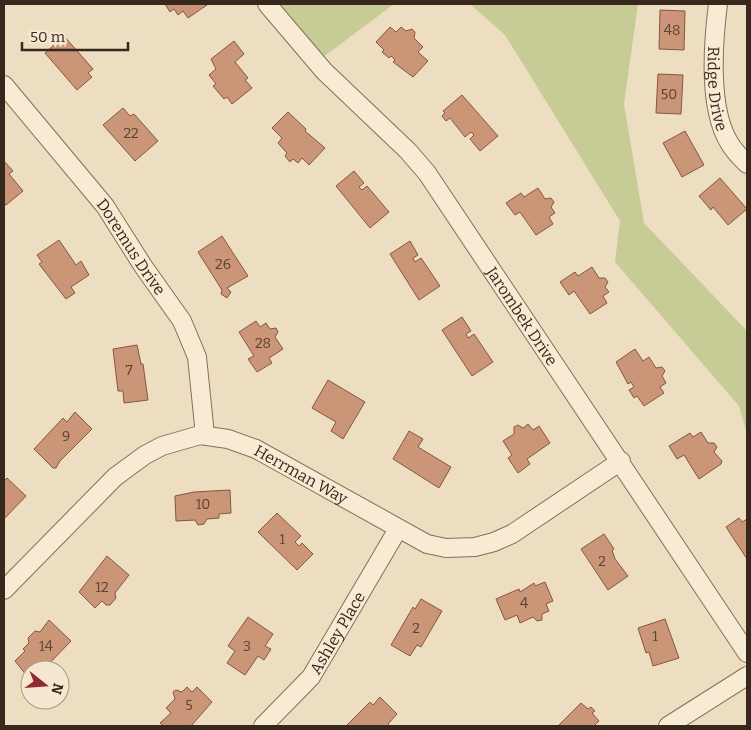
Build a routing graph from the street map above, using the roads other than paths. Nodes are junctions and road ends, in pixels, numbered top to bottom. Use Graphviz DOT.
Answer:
graph roads {
  1 [pos="268,4"];
  2 [pos="718,4"];
  3 [pos="4,85"];
  4 [pos="747,164"];
  5 [pos="205,435"];
  6 [pos="621,461"];
  7 [pos="398,529"];
  8 [pos="4,590"];
  9 [pos="747,653"];
  10 [pos="747,676"];
  11 [pos="263,726"];
  12 [pos="668,726"];
  1 -- 6 [label="street, Jarombek Drive"];
  2 -- 4 [label="street, Ridge Drive"];
  3 -- 5 [label="street, Doremus Drive"];
  5 -- 7 [label="street, Herrman Way"];
  5 -- 8 [label="street, Herrman Way"];
  6 -- 7 [label="street, Herrman Way"];
  6 -- 9 [label="street, Jarombek Drive"];
  7 -- 11 [label="street, Ashley Place"];
  10 -- 12 [label="street"];
}
